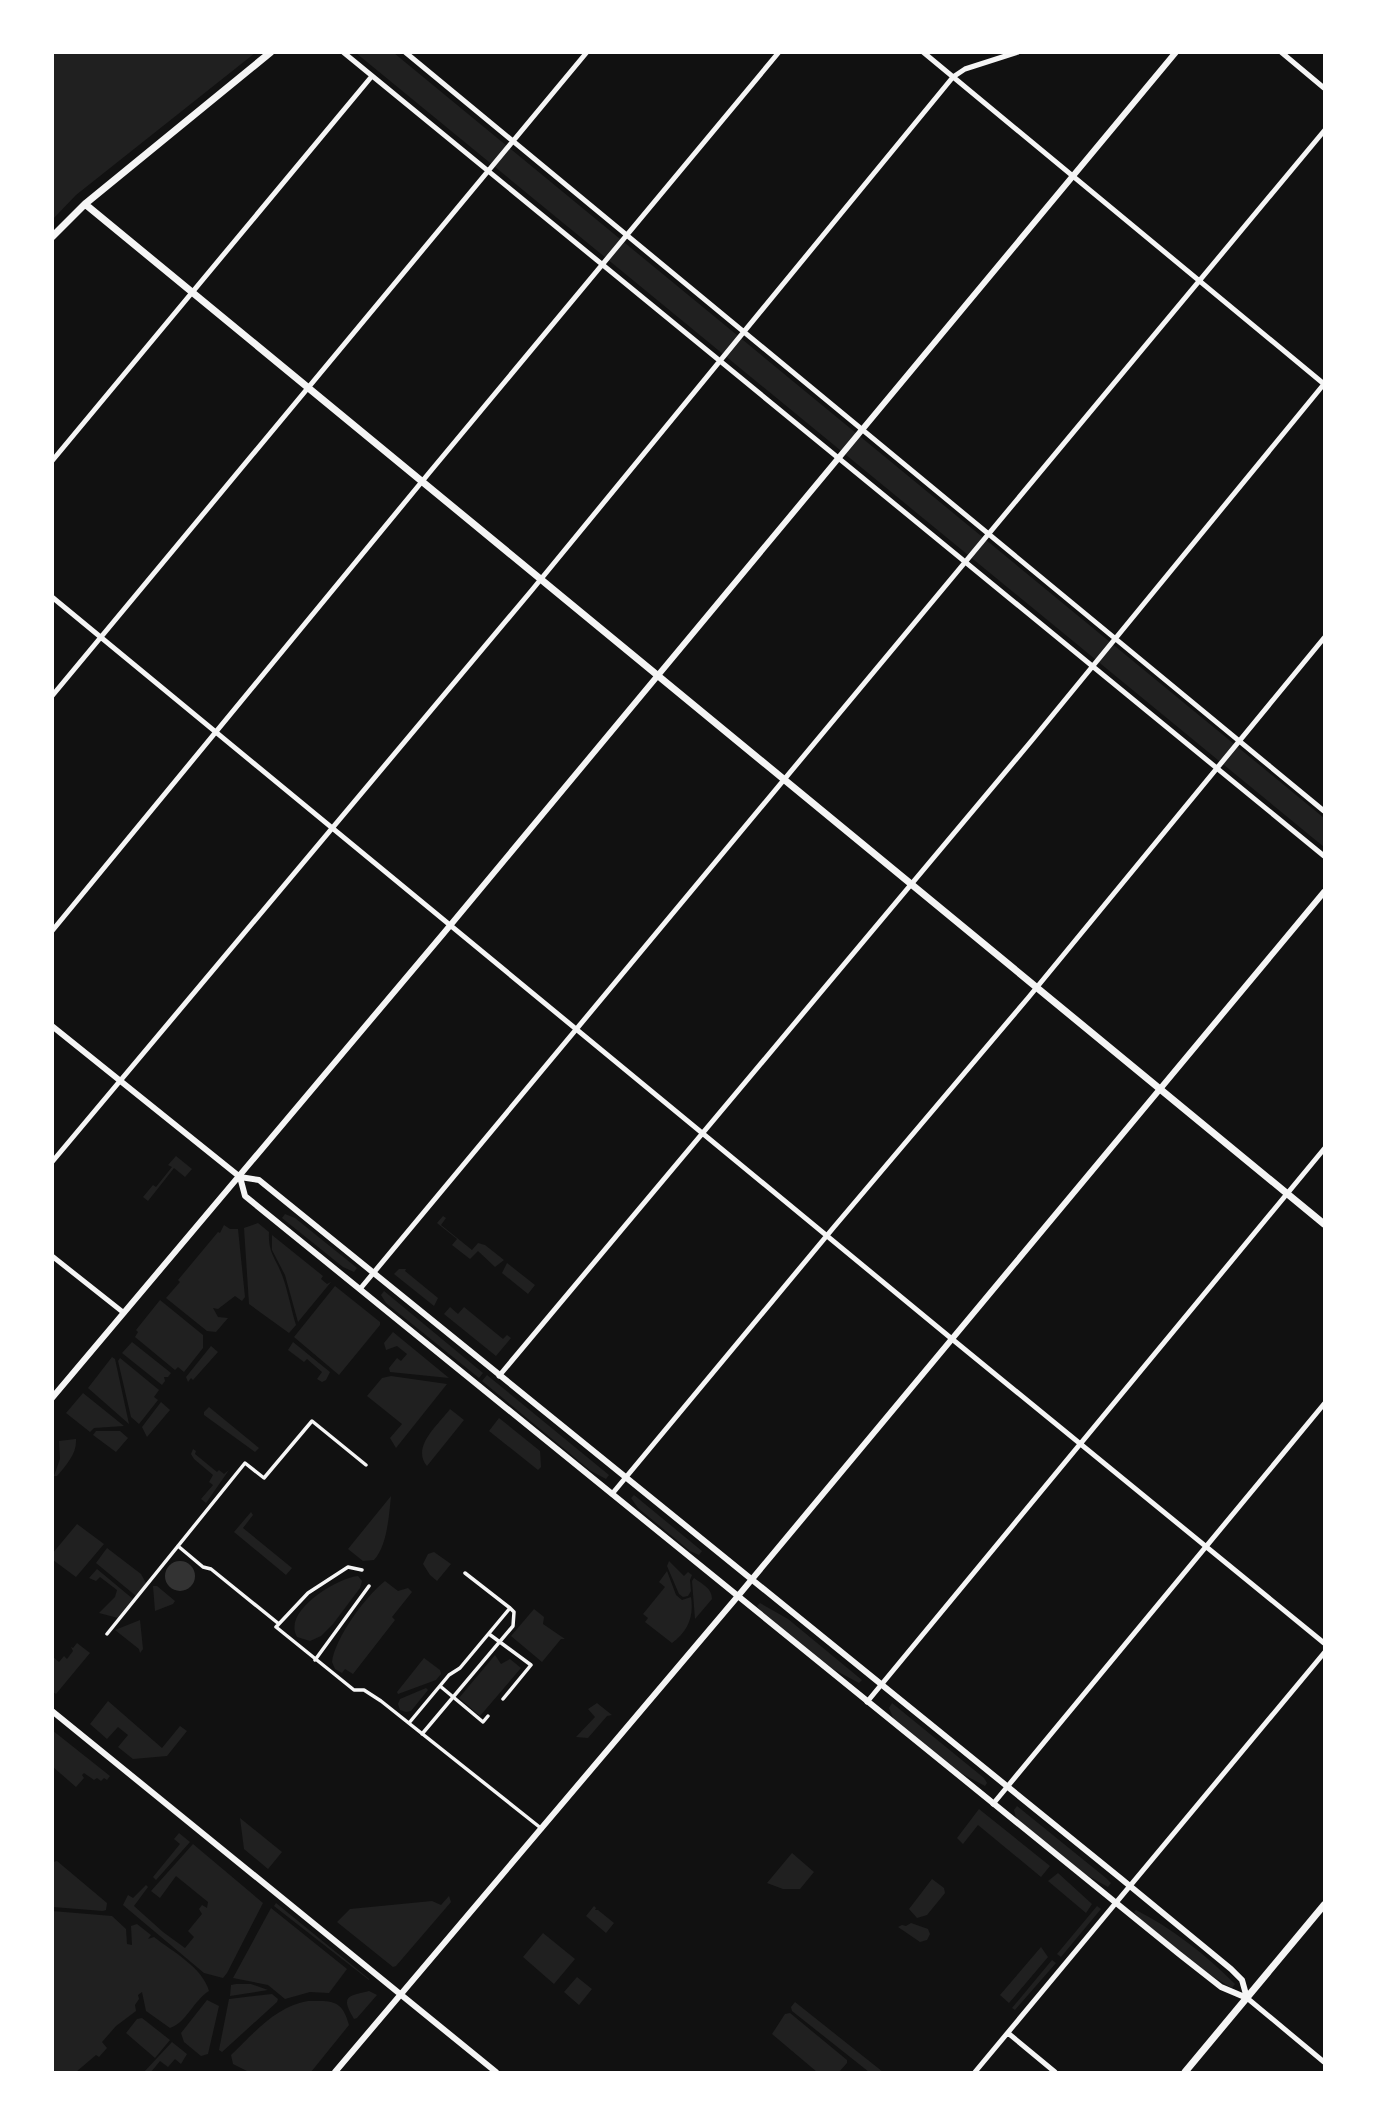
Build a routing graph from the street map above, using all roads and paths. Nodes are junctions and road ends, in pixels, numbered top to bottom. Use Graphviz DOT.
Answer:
graph roads {
  1 [pos="271,52"];
  2 [pos="343,52"];
  3 [pos="405,52"];
  4 [pos="587,52"];
  5 [pos="779,52"];
  6 [pos="923,52"];
  7 [pos="1018,52"];
  8 [pos="1175,52"];
  9 [pos="1281,52"];
  10 [pos="372,76"];
  11 [pos="953,77"];
  12 [pos="1325,88"];
  13 [pos="1325,131"];
  14 [pos="513,142"];
  15 [pos="489,171"];
  16 [pos="1074,176"];
  17 [pos="85,204"];
  18 [pos="627,236"];
  19 [pos="52,237"];
  20 [pos="603,265"];
  21 [pos="1199,279"];
  22 [pos="193,293"];
  23 [pos="744,332"];
  24 [pos="720,361"];
  25 [pos="1325,384"];
  26 [pos="309,388"];
  27 [pos="862,429"];
  28 [pos="838,458"];
  29 [pos="52,461"];
  30 [pos="422,481"];
  31 [pos="989,534"];
  32 [pos="965,562"];
  33 [pos="541,579"];
  34 [pos="52,597"];
  35 [pos="102,637"];
  36 [pos="1325,638"];
  37 [pos="1116,639"];
  38 [pos="1093,666"];
  39 [pos="657,675"];
  40 [pos="52,696"];
  41 [pos="217,732"];
  42 [pos="1240,741"];
  43 [pos="1218,769"];
  44 [pos="784,780"];
  45 [pos="1325,811"];
  46 [pos="333,827"];
  47 [pos="1325,856"];
  48 [pos="911,883"];
  49 [pos="1325,892"];
  50 [pos="450,925"];
  51 [pos="52,931"];
  52 [pos="1037,987"];
  53 [pos="52,1026"];
  54 [pos="577,1029"];
  55 [pos="120,1080"];
  56 [pos="1161,1090"];
  57 [pos="702,1133"];
  58 [pos="1325,1149"];
  59 [pos="52,1161"];
  60 [pos="240,1177"];
  61 [pos="1287,1194"];
  62 [pos="1325,1224"];
  63 [pos="827,1236"];
  64 [pos="52,1256"];
  65 [pos="374,1273"];
  66 [pos="360,1289"];
  67 [pos="124,1313"];
  68 [pos="952,1339"];
  69 [pos="499,1376"];
  70 [pos="52,1398"];
  71 [pos="1325,1404"];
  72 [pos="1081,1443"];
  73 [pos="366,1465"];
  74 [pos="625,1479"];
  75 [pos="612,1494"];
  76 [pos="178,1546"];
  77 [pos="1206,1547"];
  78 [pos="362,1570"];
  79 [pos="465,1573"];
  80 [pos="751,1579"];
  81 [pos="369,1586"];
  82 [pos="738,1596"];
  83 [pos="510,1608"];
  84 [pos="279,1624"];
  85 [pos="107,1634"];
  86 [pos="489,1634"];
  87 [pos="499,1643"];
  88 [pos="1325,1643"];
  89 [pos="1325,1653"];
  90 [pos="315,1660"];
  91 [pos="881,1685"];
  92 [pos="440,1686"];
  93 [pos="453,1697"];
  94 [pos="503,1699"];
  95 [pos="867,1702"];
  96 [pos="52,1711"];
  97 [pos="488,1716"];
  98 [pos="409,1723"];
  99 [pos="422,1734"];
  100 [pos="1007,1786"];
  101 [pos="993,1804"];
  102 [pos="542,1829"];
  103 [pos="1130,1886"];
  104 [pos="1116,1903"];
  105 [pos="1325,1905"];
  106 [pos="401,1995"];
  107 [pos="1247,1998"];
  108 [pos="1008,2034"];
  109 [pos="1325,2062"];
  110 [pos="335,2073"];
  111 [pos="496,2073"];
  112 [pos="975,2073"];
  113 [pos="1055,2073"];
  114 [pos="1185,2073"];
  1 -- 17 [label="main road"];
  2 -- 10 [label="street"];
  3 -- 14 [label="street"];
  4 -- 14 [label="street"];
  5 -- 18 [label="street"];
  6 -- 11 [label="street"];
  7 -- 11 [label="street"];
  8 -- 16 [label="street"];
  9 -- 12 [label="street"];
  10 -- 15 [label="street"];
  10 -- 22 [label="street"];
  11 -- 16 [label="street"];
  11 -- 23 [label="street"];
  13 -- 21 [label="street"];
  14 -- 15 [label="street"];
  14 -- 18 [label="street"];
  15 -- 20 [label="street"];
  15 -- 26 [label="street"];
  16 -- 21 [label="street"];
  16 -- 27 [label="street"];
  17 -- 19 [label="main road"];
  17 -- 22 [label="main road"];
  18 -- 20 [label="street"];
  18 -- 23 [label="street"];
  20 -- 24 [label="street"];
  20 -- 30 [label="street"];
  21 -- 25 [label="street"];
  21 -- 31 [label="street"];
  22 -- 26 [label="main road"];
  22 -- 29 [label="street"];
  23 -- 24 [label="street"];
  23 -- 27 [label="street"];
  24 -- 28 [label="street"];
  24 -- 33 [label="street"];
  25 -- 37 [label="street"];
  26 -- 30 [label="main road"];
  26 -- 35 [label="street"];
  27 -- 28 [label="street"];
  27 -- 31 [label="street"];
  28 -- 32 [label="street"];
  28 -- 39 [label="street"];
  30 -- 33 [label="main road"];
  30 -- 41 [label="street"];
  31 -- 32 [label="street"];
  31 -- 37 [label="street"];
  32 -- 38 [label="street"];
  32 -- 44 [label="street"];
  33 -- 39 [label="main road"];
  33 -- 46 [label="street"];
  34 -- 35 [label="street"];
  35 -- 40 [label="street"];
  35 -- 41 [label="street"];
  36 -- 42 [label="street"];
  37 -- 38 [label="street"];
  37 -- 42 [label="street"];
  38 -- 43 [label="street"];
  38 -- 48 [label="street"];
  39 -- 44 [label="main road"];
  39 -- 50 [label="street"];
  41 -- 46 [label="street"];
  41 -- 51 [label="street"];
  42 -- 43 [label="street"];
  42 -- 45 [label="street"];
  43 -- 47 [label="street"];
  43 -- 52 [label="street"];
  44 -- 48 [label="main road"];
  44 -- 54 [label="street"];
  46 -- 50 [label="street"];
  46 -- 55 [label="street"];
  48 -- 52 [label="main road"];
  48 -- 57 [label="street"];
  49 -- 56 [label="street"];
  50 -- 54 [label="street"];
  50 -- 60 [label="street"];
  52 -- 56 [label="main road"];
  52 -- 63 [label="street"];
  53 -- 55 [label="street"];
  54 -- 57 [label="street"];
  54 -- 65 [label="street"];
  55 -- 59 [label="street"];
  55 -- 60 [label="street"];
  56 -- 61 [label="main road"];
  56 -- 68 [label="street"];
  57 -- 63 [label="street"];
  57 -- 69 [label="street"];
  58 -- 61 [label="street"];
  60 -- 65 [label="street"];
  60 -- 66 [label="street"];
  60 -- 67 [label="street"];
  61 -- 62 [label="main road"];
  61 -- 72 [label="street"];
  63 -- 68 [label="street"];
  63 -- 74 [label="street"];
  64 -- 67 [label="street"];
  65 -- 66 [label="street"];
  65 -- 69 [label="street"];
  66 -- 75 [label="street"];
  67 -- 70 [label="street"];
  68 -- 72 [label="street"];
  68 -- 80 [label="street"];
  69 -- 74 [label="street"];
  71 -- 77 [label="street"];
  72 -- 77 [label="street"];
  72 -- 91 [label="street"];
  73 -- 76 [label="street"];
  74 -- 75 [label="street"];
  74 -- 80 [label="street"];
  75 -- 82 [label="street"];
  76 -- 84 [label="street"];
  76 -- 85 [label="street"];
  77 -- 88 [label="street"];
  77 -- 100 [label="street"];
  78 -- 84 [label="street"];
  79 -- 83 [label="street"];
  80 -- 82 [label="street"];
  80 -- 91 [label="street"];
  81 -- 90 [label="street"];
  82 -- 95 [label="street"];
  82 -- 102 [label="street"];
  83 -- 86 [label="street"];
  83 -- 87 [label="street"];
  84 -- 90 [label="street"];
  86 -- 87 [label="street"];
  86 -- 92 [label="street"];
  87 -- 93 [label="street"];
  87 -- 94 [label="street"];
  89 -- 103 [label="street"];
  90 -- 98 [label="street"];
  91 -- 95 [label="street"];
  91 -- 100 [label="street"];
  92 -- 93 [label="street"];
  92 -- 98 [label="street"];
  93 -- 97 [label="street"];
  93 -- 99 [label="street"];
  95 -- 101 [label="street"];
  96 -- 106 [label="street"];
  98 -- 99 [label="street"];
  99 -- 102 [label="street"];
  100 -- 101 [label="street"];
  100 -- 103 [label="street"];
  101 -- 104 [label="street"];
  102 -- 106 [label="street"];
  103 -- 104 [label="street"];
  103 -- 107 [label="street"];
  104 -- 107 [label="street"];
  104 -- 108 [label="street"];
  105 -- 107 [label="main road"];
  106 -- 110 [label="street"];
  106 -- 111 [label="street"];
  107 -- 109 [label="street"];
  107 -- 114 [label="main road"];
  108 -- 112 [label="street"];
  108 -- 113 [label="street"];
}
